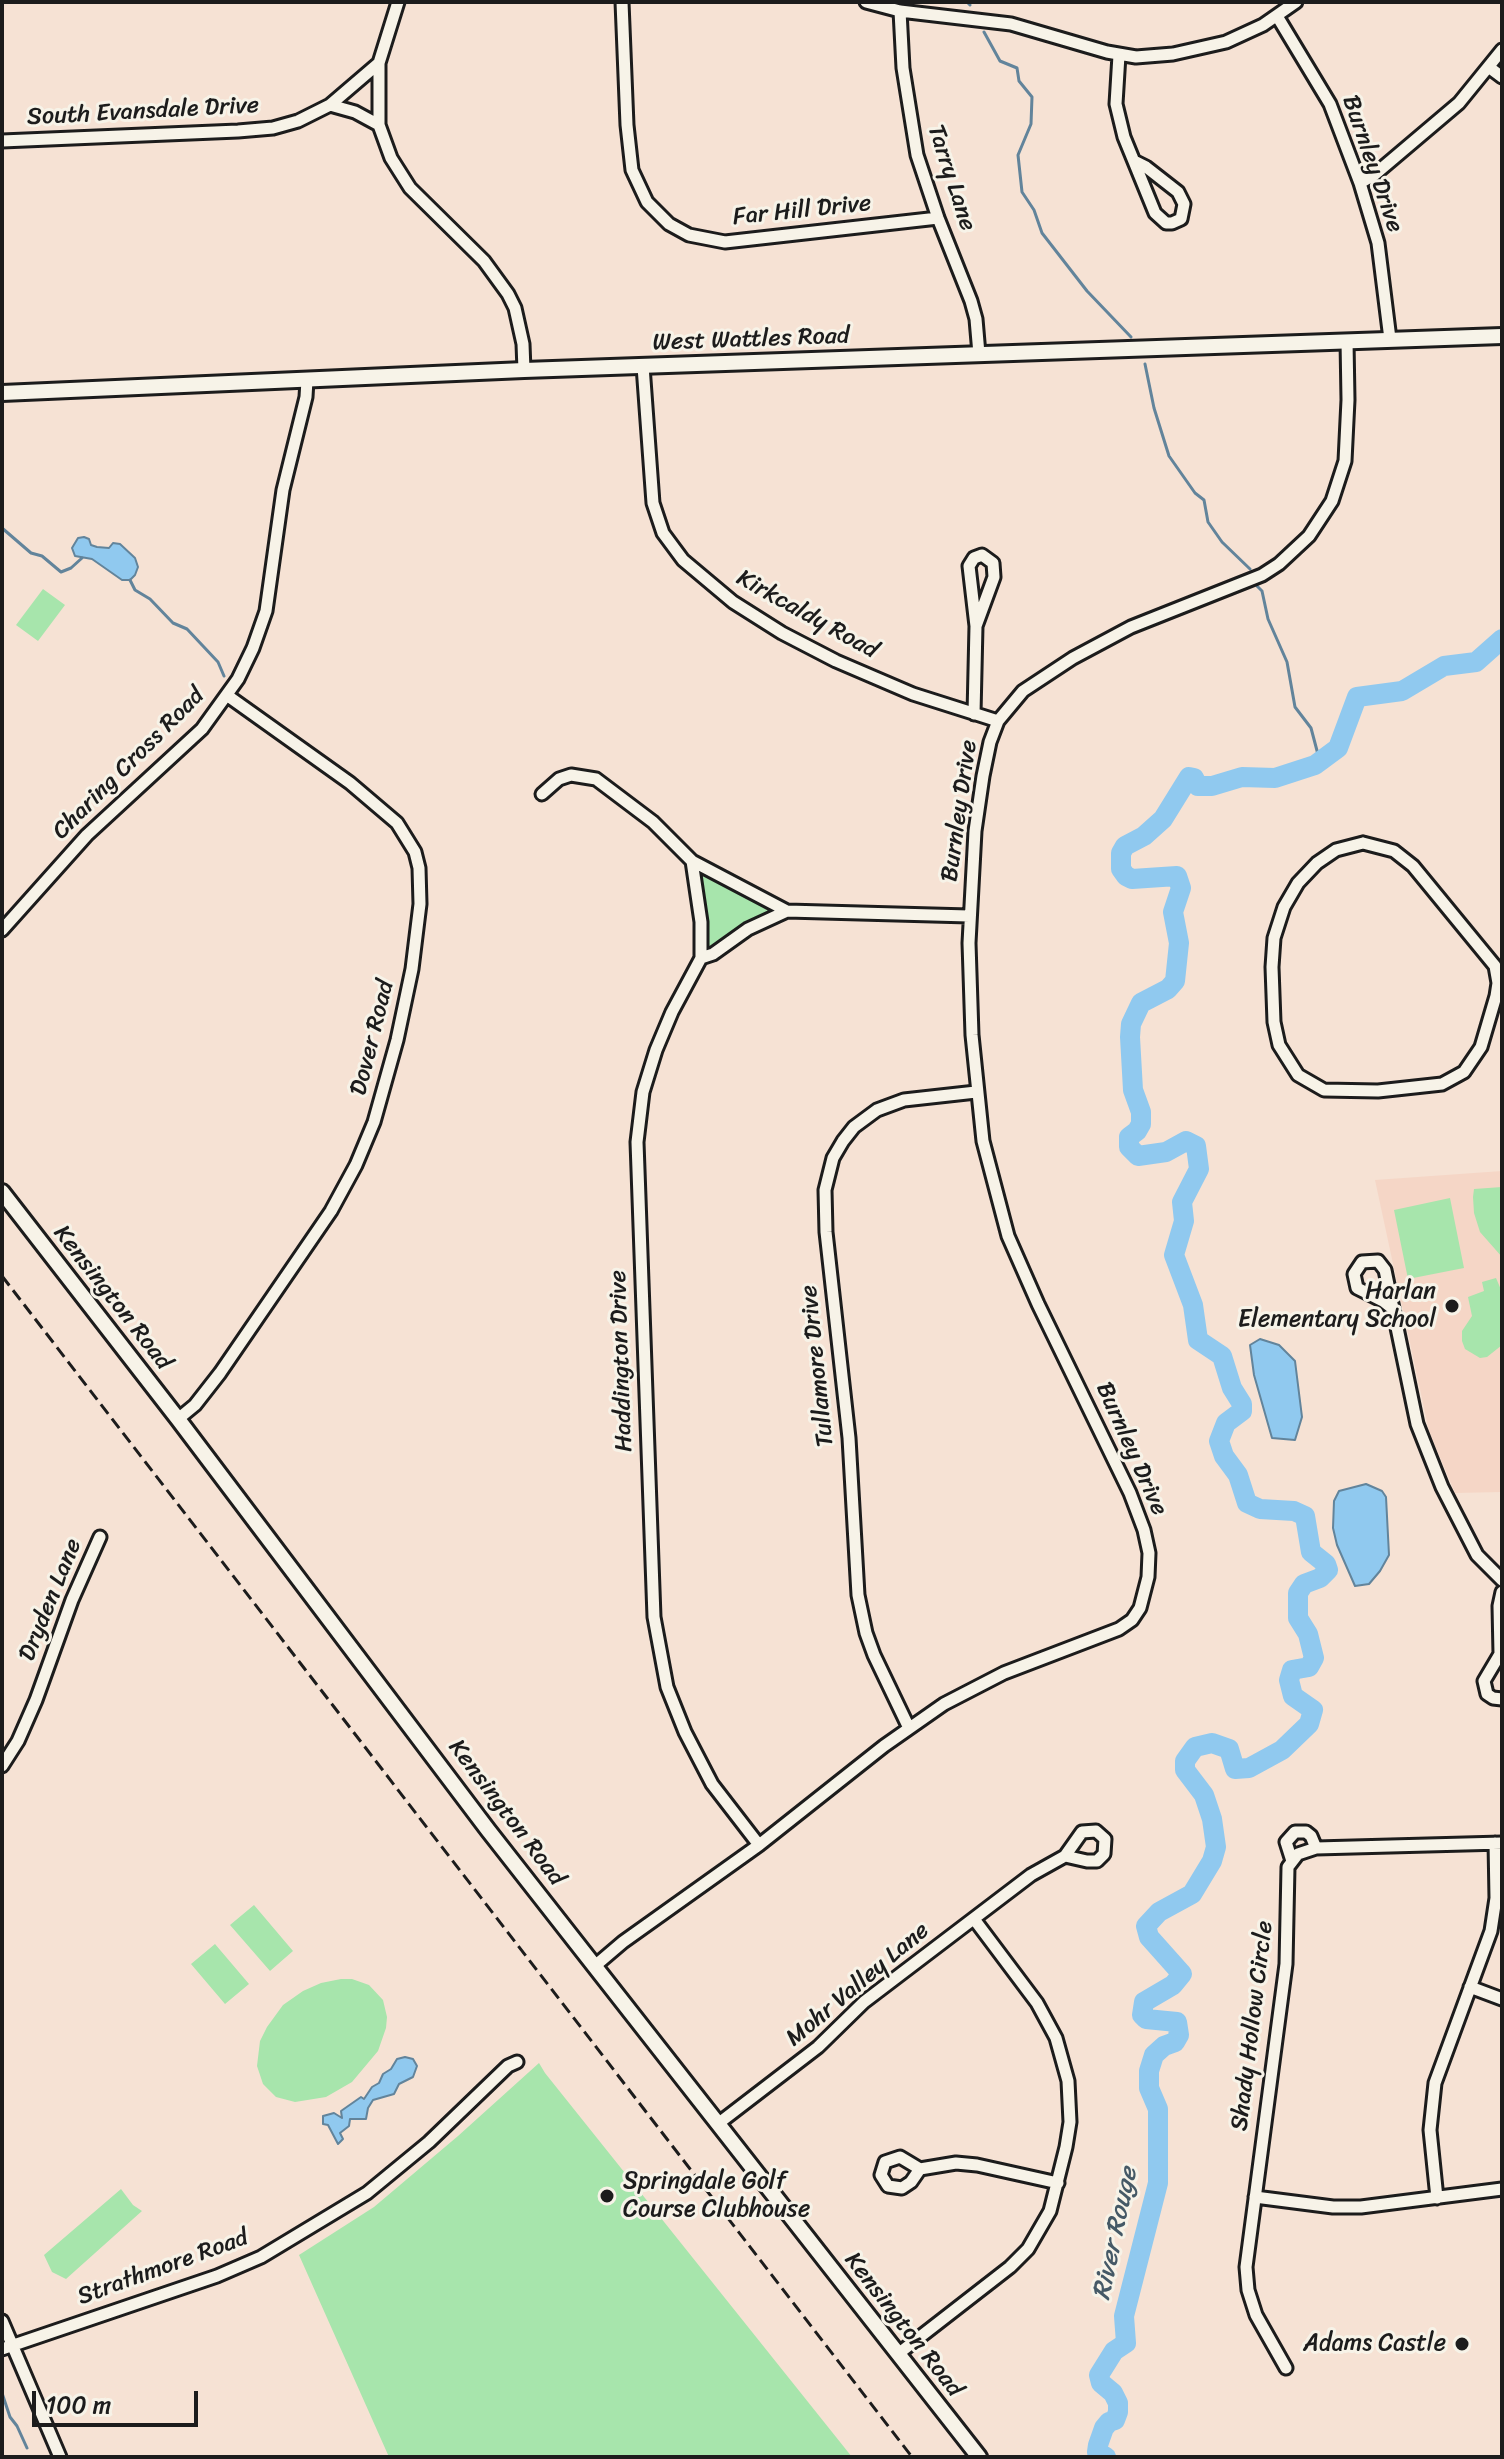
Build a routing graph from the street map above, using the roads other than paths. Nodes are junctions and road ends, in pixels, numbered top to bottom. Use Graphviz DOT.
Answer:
graph roads {
  1 [pos="398,2"];
  2 [pos="622,2"];
  3 [pos="866,2"];
  4 [pos="1296,2"];
  5 [pos="900,11"];
  6 [pos="1277,16"];
  7 [pos="1502,50"];
  8 [pos="1119,55"];
  9 [pos="379,63"];
  10 [pos="1490,68"];
  11 [pos="1502,77"];
  12 [pos="330,105"];
  13 [pos="379,125"];
  14 [pos="2,141"];
  15 [pos="1134,161"];
  16 [pos="1360,183"];
  17 [pos="938,218"];
  18 [pos="1502,336"];
  19 [pos="1390,339"];
  20 [pos="1347,341"];
  21 [pos="979,354"];
  22 [pos="643,366"];
  23 [pos="524,370"];
  24 [pos="307,380"];
  25 [pos="2,393"];
  26 [pos="976,626"];
  27 [pos="228,696"];
  28 [pos="974,714"];
  29 [pos="998,721"];
  30 [pos="542,794"];
  31 [pos="692,861"];
  32 [pos="787,911"];
  33 [pos="969,916"];
  34 [pos="2,930"];
  35 [pos="701,958"];
  36 [pos="1498,965"];
  37 [pos="976,1092"];
  38 [pos="2,1192"];
  39 [pos="1393,1309"];
  40 [pos="178,1419"];
  41 [pos="100,1537"];
  42 [pos="1502,1580"];
  43 [pos="1502,1592"];
  44 [pos="1501,1655"];
  45 [pos="1502,1699"];
  46 [pos="909,1728"];
  47 [pos="2,1766"];
  48 [pos="1498,1843"];
  49 [pos="759,1845"];
  50 [pos="1316,1848"];
  51 [pos="1065,1856"];
  52 [pos="1292,1861"];
  53 [pos="974,1919"];
  54 [pos="596,1965"];
  55 [pos="1470,1987"];
  56 [pos="1502,1999"];
  57 [pos="517,2062"];
  58 [pos="719,2123"];
  59 [pos="920,2169"];
  60 [pos="1058,2183"];
  61 [pos="1502,2189"];
  62 [pos="1255,2197"];
  63 [pos="1437,2198"];
  64 [pos="2,2321"];
  65 [pos="7,2347"];
  66 [pos="898,2354"];
  67 [pos="1286,2368"];
  68 [pos="60,2457"];
  69 [pos="979,2457"];
  1 -- 9 [label="street"];
  2 -- 17 [label="street, Far Hill Drive"];
  3 -- 5 [label="street"];
  4 -- 6 [label="street"];
  5 -- 8 [label="street"];
  5 -- 17 [label="street, Tarry Lane"];
  6 -- 8 [label="street"];
  6 -- 16 [label="street, Burnley Drive"];
  7 -- 10 [label="street"];
  8 -- 15 [label="street"];
  9 -- 12 [label="street"];
  9 -- 13 [label="street"];
  10 -- 11 [label="street"];
  10 -- 16 [label="street"];
  12 -- 13 [label="street"];
  12 -- 14 [label="street, South Evansdale Drive"];
  13 -- 23 [label="street"];
  15 -- 15 [label="street"];
  16 -- 19 [label="street, Burnley Drive"];
  17 -- 21 [label="street, Tarry Lane"];
  18 -- 19 [label="street, West Wattles Road"];
  19 -- 20 [label="street, West Wattles Road"];
  20 -- 21 [label="street, West Wattles Road"];
  20 -- 29 [label="street, Burnley Drive"];
  21 -- 22 [label="street, West Wattles Road"];
  22 -- 23 [label="street, West Wattles Road"];
  22 -- 28 [label="street, Kirkcaldy Road"];
  23 -- 24 [label="street, West Wattles Road"];
  24 -- 25 [label="street, West Wattles Road"];
  24 -- 27 [label="street, Charing Cross Road"];
  26 -- 26 [label="street"];
  26 -- 28 [label="street"];
  27 -- 34 [label="street, Charing Cross Road"];
  27 -- 40 [label="street, Dover Road"];
  28 -- 29 [label="street, Burnley Drive"];
  29 -- 33 [label="street, Burnley Drive"];
  30 -- 31 [label="street"];
  31 -- 32 [label="street"];
  31 -- 35 [label="street, Haddington Drive"];
  32 -- 33 [label="street"];
  32 -- 35 [label="street"];
  33 -- 37 [label="street, Burnley Drive"];
  35 -- 49 [label="street, Haddington Drive"];
  36 -- 36 [label="street"];
  37 -- 46 [label="street, Tullamore Drive"];
  37 -- 46 [label="street, Burnley Drive"];
  38 -- 40 [label="street, Kensington Road"];
  39 -- 39 [label="street"];
  39 -- 42 [label="street"];
  40 -- 54 [label="street, Kensington Road"];
  41 -- 47 [label="street, Dryden Lane"];
  43 -- 44 [label="street"];
  44 -- 45 [label="street"];
  46 -- 49 [label="street, Burnley Drive"];
  48 -- 50 [label="street"];
  48 -- 55 [label="street"];
  49 -- 54 [label="street, Burnley Drive"];
  50 -- 52 [label="street"];
  50 -- 52 [label="street, Shady Hollow Circle"];
  51 -- 53 [label="street, Mohr Valley Lane"];
  52 -- 62 [label="street, Shady Hollow Circle"];
  53 -- 58 [label="street, Mohr Valley Lane"];
  53 -- 60 [label="street"];
  54 -- 58 [label="street, Kensington Road"];
  55 -- 56 [label="street"];
  55 -- 63 [label="street"];
  57 -- 65 [label="street, Strathmore Road"];
  58 -- 66 [label="street, Kensington Road"];
  59 -- 60 [label="street"];
  60 -- 66 [label="street"];
  61 -- 63 [label="street"];
  62 -- 63 [label="street"];
  62 -- 67 [label="street, Shady Hollow Circle"];
  64 -- 65 [label="street"];
  65 -- 68 [label="street"];
  66 -- 69 [label="street, Kensington Road"];
}
